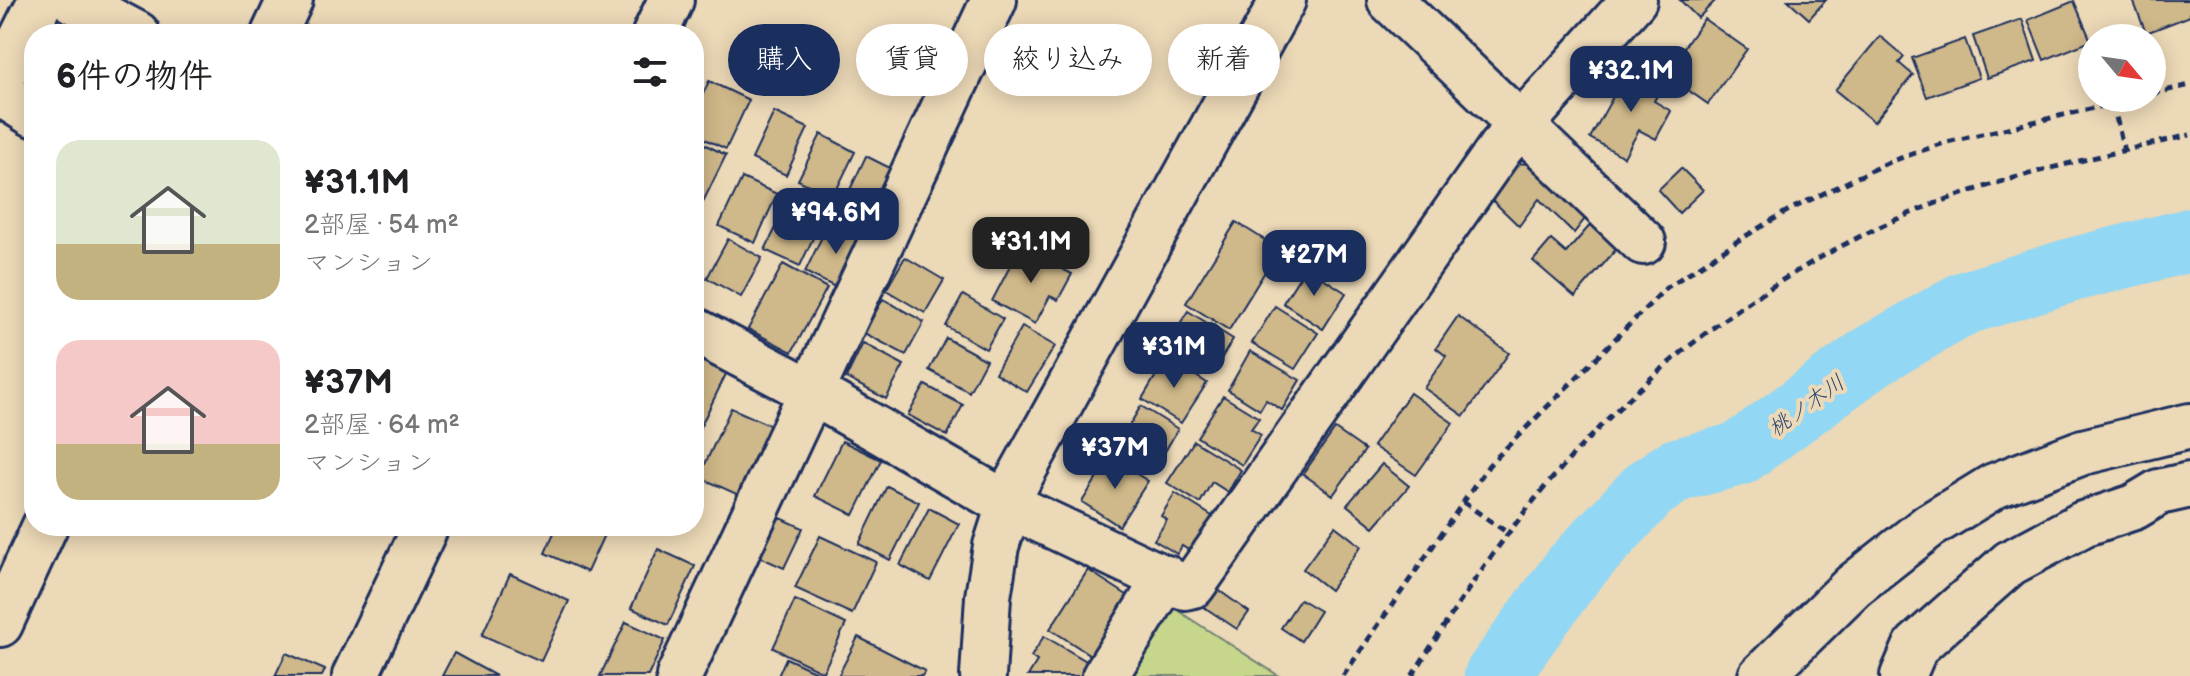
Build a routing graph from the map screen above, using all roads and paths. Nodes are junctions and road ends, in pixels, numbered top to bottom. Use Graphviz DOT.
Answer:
graph roads {
  1 [pos="41,0"];
  2 [pos="73,0"];
  3 [pos="290,0"];
  4 [pos="671,0"];
  5 [pos="994,0"];
  6 [pos="1283,0"];
  7 [pos="1390,0"];
  8 [pos="1634,0"];
  9 [pos="29,24"];
  10 [pos="118,24"];
  11 [pos="279,24"];
  12 [pos="660,24"];
  13 [pos="24,34"];
  14 [pos="0,82"];
  15 [pos="2190,85"];
  16 [pos="2166,91"];
  17 [pos="0,93"];
  18 [pos="24,108"];
  19 [pos="2078,112"];
  20 [pos="2115,112"];
  21 [pos="1520,124"];
  22 [pos="2190,135"];
  23 [pos="2124,151"];
  24 [pos="1643,242"];
  25 [pos="704,335"];
  26 [pos="812,392"];
  27 [pos="2190,426"];
  28 [pos="2180,482"];
  29 [pos="1463,502"];
  30 [pos="1009,505"];
  31 [pos="1508,533"];
  32 [pos="40,536"];
  33 [pos="421,536"];
  34 [pos="1166,578"];
  35 [pos="0,624"];
  36 [pos="985,629"];
  37 [pos="355,676"];
  38 [pos="679,676"];
  39 [pos="959,676"];
  40 [pos="983,676"];
  41 [pos="1105,676"];
  42 [pos="1343,676"];
  43 [pos="1412,676"];
  44 [pos="1761,676"];
  45 [pos="1903,676"];
  1 -- 9 [label="street"];
  2 -- 10 [label="street"];
  3 -- 11 [label="street"];
  4 -- 12 [label="street"];
  5 -- 26 [label="street"];
  6 -- 30 [label="street"];
  7 -- 21 [label="street"];
  8 -- 21 [label="street"];
  13 -- 14 [label="street"];
  15 -- 16 [label="path"];
  17 -- 18 [label="street"];
  19 -- 29 [label="path"];
  20 -- 23 [label="path"];
  21 -- 24 [label="street"];
  21 -- 34 [label="street"];
  22 -- 23 [label="path"];
  23 -- 31 [label="path"];
  25 -- 26 [label="street"];
  26 -- 30 [label="street"];
  26 -- 38 [label="street"];
  27 -- 44 [label="street"];
  28 -- 45 [label="street"];
  29 -- 31 [label="path"];
  29 -- 42 [label="path"];
  30 -- 34 [label="street"];
  30 -- 36 [label="street"];
  31 -- 43 [label="path"];
  32 -- 35 [label="street"];
  33 -- 37 [label="street"];
  34 -- 41 [label="street"];
  36 -- 39 [label="street"];
  36 -- 40 [label="street"];
}
